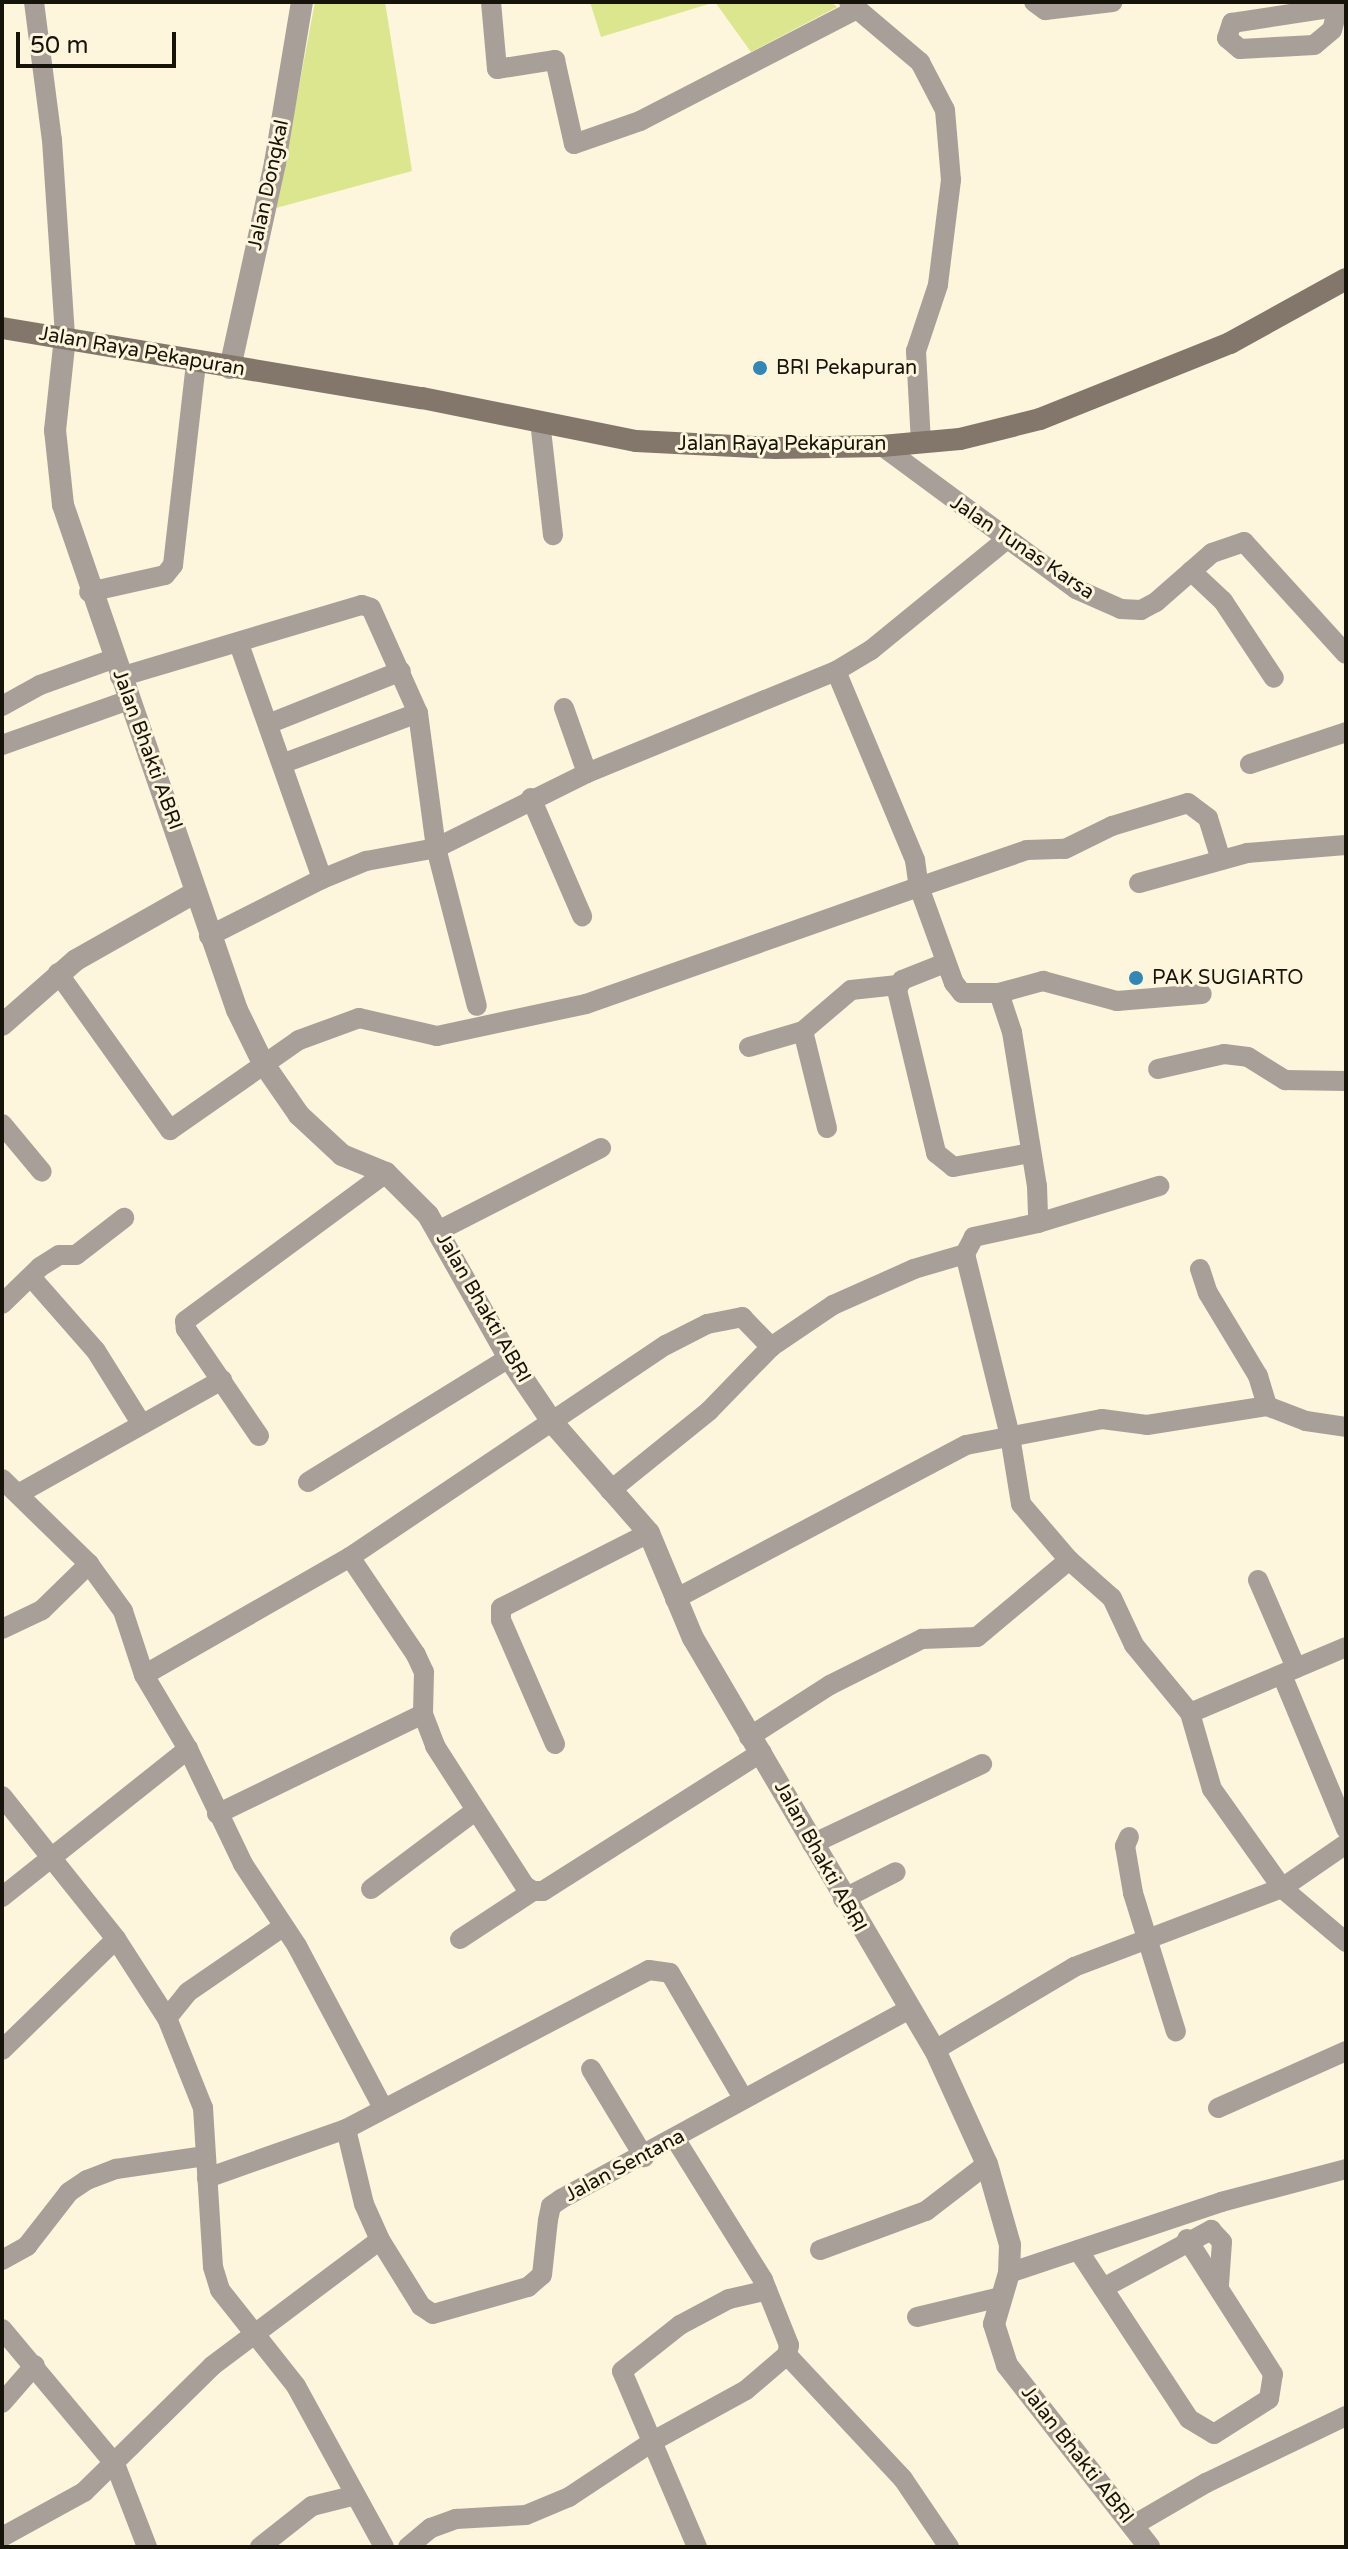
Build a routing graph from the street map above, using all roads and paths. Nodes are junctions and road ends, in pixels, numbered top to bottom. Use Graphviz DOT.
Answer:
graph roads {
  1 [pos="34,2"];
  2 [pos="302,2"];
  3 [pos="491,2"];
  4 [pos="1034,2"];
  5 [pos="1113,2"];
  6 [pos="1336,4"];
  7 [pos="853,6"];
  8 [pos="1346,279"];
  9 [pos="2,328"];
  10 [pos="65,337"];
  11 [pos="196,362"];
  12 [pos="230,368"];
  13 [pos="540,421"];
  14 [pos="921,443"];
  15 [pos="882,446"];
  16 [pos="553,535"];
  17 [pos="1007,539"];
  18 [pos="1191,571"];
  19 [pos="89,592"];
  20 [pos="1341,641"];
  21 [pos="239,644"];
  22 [pos="116,668"];
  23 [pos="401,671"];
  24 [pos="836,671"];
  25 [pos="1274,678"];
  26 [pos="126,701"];
  27 [pos="2,706"];
  28 [pos="564,708"];
  29 [pos="418,713"];
  30 [pos="268,724"];
  31 [pos="1346,732"];
  32 [pos="2,745"];
  33 [pos="284,763"];
  34 [pos="1250,764"];
  35 [pos="587,773"];
  36 [pos="531,798"];
  37 [pos="1346,845"];
  38 [pos="436,848"];
  39 [pos="1221,860"];
  40 [pos="322,879"];
  41 [pos="1139,883"];
  42 [pos="919,887"];
  43 [pos="196,892"];
  44 [pos="582,916"];
  45 [pos="209,936"];
  46 [pos="945,963"];
  47 [pos="58,973"];
  48 [pos="898,985"];
  49 [pos="999,993"];
  50 [pos="1202,994"];
  51 [pos="477,1006"];
  52 [pos="2,1025"];
  53 [pos="803,1031"];
  54 [pos="749,1047"];
  55 [pos="263,1063"];
  56 [pos="1158,1069"];
  57 [pos="1346,1081"];
  58 [pos="2,1124"];
  59 [pos="827,1128"];
  60 [pos="601,1148"];
  61 [pos="1031,1153"];
  62 [pos="42,1172"];
  63 [pos="386,1173"];
  64 [pos="1159,1186"];
  65 [pos="124,1218"];
  66 [pos="1038,1223"];
  67 [pos="438,1231"];
  68 [pos="965,1254"];
  69 [pos="1200,1269"];
  70 [pos="31,1277"];
  71 [pos="2,1304"];
  72 [pos="771,1347"];
  73 [pos="509,1358"];
  74 [pos="222,1380"];
  75 [pos="1267,1406"];
  76 [pos="141,1423"];
  77 [pos="553,1423"];
  78 [pos="1346,1427"];
  79 [pos="259,1436"];
  80 [pos="1010,1436"];
  81 [pos="2,1479"];
  82 [pos="308,1482"];
  83 [pos="610,1491"];
  84 [pos="18,1494"];
  85 [pos="649,1533"];
  86 [pos="350,1557"];
  87 [pos="1069,1560"];
  88 [pos="89,1564"];
  89 [pos="1258,1580"];
  90 [pos="675,1599"];
  91 [pos="2,1629"];
  92 [pos="1346,1647"];
  93 [pos="1289,1672"];
  94 [pos="144,1675"];
  95 [pos="1190,1713"];
  96 [pos="423,1714"];
  97 [pos="555,1744"];
  98 [pos="755,1745"];
  99 [pos="188,1749"];
  100 [pos="982,1764"];
  101 [pos="2,1796"];
  102 [pos="475,1811"];
  103 [pos="217,1814"];
  104 [pos="1346,1829"];
  105 [pos="1129,1837"];
  106 [pos="812,1844"];
  107 [pos="1346,1844"];
  108 [pos="48,1856"];
  109 [pos="896,1872"];
  110 [pos="1282,1888"];
  111 [pos="371,1889"];
  112 [pos="533,1891"];
  113 [pos="2,1897"];
  114 [pos="843,1899"];
  115 [pos="281,1928"];
  116 [pos="1145,1937"];
  117 [pos="116,1939"];
  118 [pos="460,1939"];
  119 [pos="1346,1942"];
  120 [pos="909,2009"];
  121 [pos="167,2018"];
  122 [pos="1176,2032"];
  123 [pos="2,2050"];
  124 [pos="935,2050"];
  125 [pos="1346,2051"];
  126 [pos="591,2069"];
  127 [pos="743,2098"];
  128 [pos="383,2108"];
  129 [pos="1218,2108"];
  130 [pos="346,2129"];
  131 [pos="676,2140"];
  132 [pos="205,2156"];
  133 [pos="644,2157"];
  134 [pos="987,2164"];
  135 [pos="1346,2169"];
  136 [pos="207,2178"];
  137 [pos="1187,2239"];
  138 [pos="380,2240"];
  139 [pos="820,2250"];
  140 [pos="1078,2250"];
  141 [pos="2,2260"];
  142 [pos="1009,2273"];
  143 [pos="1219,2285"];
  144 [pos="1103,2288"];
  145 [pos="767,2290"];
  146 [pos="1000,2297"];
  147 [pos="917,2317"];
  148 [pos="2,2329"];
  149 [pos="259,2334"];
  150 [pos="787,2355"];
  151 [pos="35,2365"];
  152 [pos="2,2403"];
  153 [pos="1346,2416"];
  154 [pos="655,2440"];
  155 [pos="115,2464"];
  156 [pos="352,2496"];
  157 [pos="1132,2526"];
  158 [pos="2,2537"];
  159 [pos="147,2547"];
  160 [pos="260,2547"];
  161 [pos="384,2547"];
  162 [pos="408,2547"];
  163 [pos="697,2547"];
  164 [pos="949,2547"];
  165 [pos="1149,2547"];
  1 -- 10 [label="street, Jalan Bhakti ABRI"];
  2 -- 12 [label="street, Jalan Dongkal"];
  3 -- 7 [label="street"];
  4 -- 5 [label="street"];
  6 -- 6 [label="street"];
  7 -- 14 [label="street"];
  8 -- 14 [label="main road, Jalan Raya Pekapuran"];
  9 -- 10 [label="main road, Jalan Raya Pekapuran"];
  10 -- 11 [label="main road, Jalan Raya Pekapuran"];
  10 -- 19 [label="street, Jalan Bhakti ABRI"];
  11 -- 12 [label="main road, Jalan Raya Pekapuran"];
  11 -- 19 [label="street"];
  12 -- 13 [label="main road, Jalan Raya Pekapuran"];
  13 -- 15 [label="main road, Jalan Raya Pekapuran"];
  13 -- 16 [label="street"];
  14 -- 15 [label="main road, Jalan Raya Pekapuran"];
  15 -- 17 [label="street, Jalan Tunas Karsa"];
  17 -- 18 [label="street, Jalan Tunas Karsa"];
  17 -- 24 [label="street"];
  18 -- 20 [label="street, Jalan Tunas Karsa"];
  18 -- 25 [label="street"];
  19 -- 22 [label="street, Jalan Bhakti ABRI"];
  21 -- 22 [label="street"];
  21 -- 23 [label="street"];
  21 -- 30 [label="street"];
  22 -- 26 [label="street, Jalan Bhakti ABRI"];
  22 -- 27 [label="street"];
  23 -- 29 [label="street"];
  23 -- 30 [label="street"];
  24 -- 35 [label="street"];
  24 -- 42 [label="street"];
  26 -- 32 [label="street"];
  26 -- 43 [label="street, Jalan Bhakti ABRI"];
  28 -- 35 [label="street"];
  29 -- 33 [label="street"];
  29 -- 38 [label="street"];
  30 -- 33 [label="street"];
  31 -- 34 [label="street"];
  33 -- 40 [label="street"];
  35 -- 36 [label="street"];
  36 -- 38 [label="street"];
  36 -- 44 [label="street"];
  37 -- 39 [label="street"];
  38 -- 40 [label="street"];
  38 -- 51 [label="street"];
  39 -- 41 [label="street"];
  39 -- 42 [label="street"];
  40 -- 45 [label="street"];
  42 -- 46 [label="street"];
  42 -- 55 [label="street"];
  43 -- 45 [label="street, Jalan Bhakti ABRI"];
  43 -- 47 [label="street"];
  45 -- 55 [label="street, Jalan Bhakti ABRI"];
  46 -- 48 [label="street"];
  46 -- 49 [label="street"];
  47 -- 52 [label="street"];
  47 -- 55 [label="street"];
  48 -- 53 [label="street"];
  48 -- 61 [label="street"];
  49 -- 50 [label="street"];
  49 -- 61 [label="street"];
  53 -- 54 [label="street"];
  53 -- 59 [label="street"];
  55 -- 63 [label="street, Jalan Bhakti ABRI"];
  56 -- 57 [label="street"];
  58 -- 62 [label="street"];
  60 -- 67 [label="street"];
  61 -- 66 [label="street"];
  63 -- 67 [label="street, Jalan Bhakti ABRI"];
  63 -- 74 [label="street"];
  64 -- 66 [label="street"];
  65 -- 70 [label="street"];
  66 -- 68 [label="street"];
  67 -- 73 [label="street, Jalan Bhakti ABRI"];
  68 -- 72 [label="street"];
  68 -- 80 [label="street"];
  69 -- 75 [label="street"];
  70 -- 71 [label="street"];
  70 -- 76 [label="street"];
  72 -- 77 [label="street"];
  72 -- 83 [label="street"];
  73 -- 77 [label="street, Jalan Bhakti ABRI"];
  73 -- 82 [label="street"];
  74 -- 76 [label="street"];
  74 -- 79 [label="street"];
  75 -- 78 [label="street"];
  75 -- 80 [label="street"];
  76 -- 84 [label="street"];
  77 -- 83 [label="street, Jalan Bhakti ABRI"];
  77 -- 86 [label="street"];
  80 -- 87 [label="street"];
  80 -- 90 [label="street"];
  81 -- 84 [label="street"];
  83 -- 85 [label="street, Jalan Bhakti ABRI"];
  84 -- 88 [label="street"];
  85 -- 90 [label="street, Jalan Bhakti ABRI"];
  85 -- 97 [label="street"];
  86 -- 94 [label="street"];
  86 -- 96 [label="street"];
  87 -- 95 [label="street"];
  87 -- 98 [label="street"];
  88 -- 91 [label="street"];
  88 -- 94 [label="street"];
  89 -- 93 [label="street"];
  90 -- 98 [label="street, Jalan Bhakti ABRI"];
  92 -- 93 [label="street"];
  93 -- 95 [label="street"];
  93 -- 104 [label="street"];
  94 -- 99 [label="street"];
  95 -- 110 [label="street"];
  96 -- 102 [label="street"];
  96 -- 103 [label="street"];
  98 -- 106 [label="street, Jalan Bhakti ABRI"];
  98 -- 112 [label="street"];
  99 -- 103 [label="street"];
  99 -- 108 [label="street"];
  100 -- 106 [label="street"];
  101 -- 108 [label="street"];
  102 -- 111 [label="street"];
  102 -- 112 [label="street"];
  103 -- 115 [label="street"];
  105 -- 116 [label="street"];
  106 -- 114 [label="street, Jalan Bhakti ABRI"];
  107 -- 110 [label="street"];
  108 -- 113 [label="street"];
  108 -- 117 [label="street"];
  109 -- 114 [label="street"];
  110 -- 116 [label="street"];
  110 -- 119 [label="street"];
  112 -- 118 [label="street"];
  114 -- 120 [label="street, Jalan Bhakti ABRI"];
  115 -- 121 [label="street"];
  115 -- 128 [label="street"];
  116 -- 122 [label="street"];
  116 -- 124 [label="street"];
  117 -- 121 [label="street"];
  117 -- 123 [label="street"];
  120 -- 124 [label="street, Jalan Bhakti ABRI"];
  120 -- 127 [label="street, Jalan Sentana"];
  121 -- 132 [label="street"];
  124 -- 134 [label="street, Jalan Bhakti ABRI"];
  125 -- 129 [label="street"];
  126 -- 133 [label="street"];
  127 -- 128 [label="street"];
  127 -- 131 [label="street, Jalan Sentana"];
  128 -- 130 [label="street"];
  130 -- 136 [label="street"];
  130 -- 138 [label="street"];
  131 -- 133 [label="street, Jalan Sentana"];
  131 -- 145 [label="street"];
  132 -- 136 [label="street"];
  132 -- 141 [label="street"];
  133 -- 138 [label="street, Jalan Sentana"];
  134 -- 139 [label="street"];
  134 -- 142 [label="street, Jalan Bhakti ABRI"];
  135 -- 140 [label="street"];
  136 -- 149 [label="street"];
  137 -- 143 [label="street"];
  137 -- 143 [label="street"];
  137 -- 144 [label="street"];
  138 -- 149 [label="street"];
  140 -- 142 [label="street"];
  140 -- 144 [label="street"];
  142 -- 146 [label="street, Jalan Bhakti ABRI"];
  143 -- 144 [label="street"];
  145 -- 150 [label="street"];
  145 -- 154 [label="street"];
  146 -- 147 [label="street"];
  146 -- 157 [label="street, Jalan Bhakti ABRI"];
  148 -- 151 [label="street"];
  149 -- 155 [label="street"];
  149 -- 156 [label="street"];
  150 -- 154 [label="street"];
  150 -- 164 [label="street"];
  151 -- 152 [label="street"];
  151 -- 155 [label="street"];
  153 -- 157 [label="street"];
  154 -- 162 [label="street"];
  154 -- 163 [label="street"];
  155 -- 158 [label="street"];
  155 -- 159 [label="street"];
  156 -- 160 [label="street"];
  156 -- 161 [label="street"];
  157 -- 165 [label="street, Jalan Bhakti ABRI"];
}
